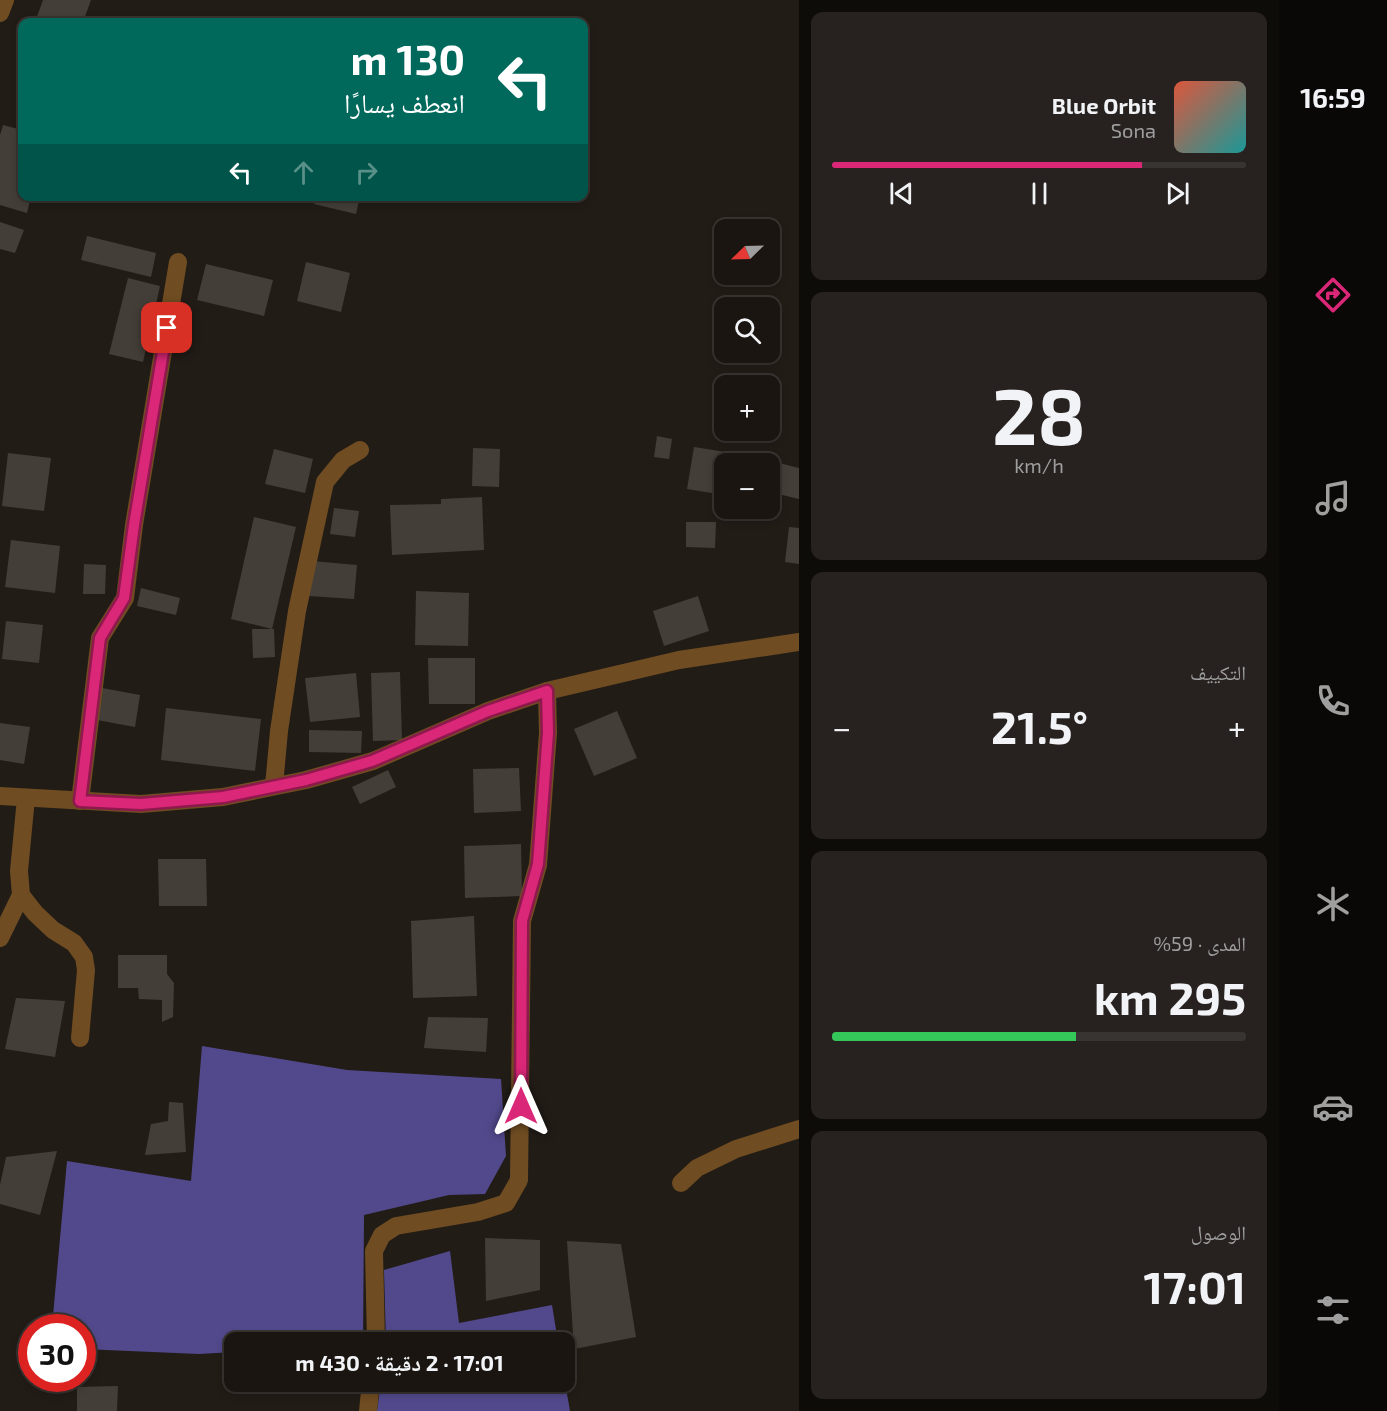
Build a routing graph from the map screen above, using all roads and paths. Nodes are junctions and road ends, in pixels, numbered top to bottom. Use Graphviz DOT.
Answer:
graph roads {
  1 [pos="5,0"];
  2 [pos="0,13"];
  3 [pos="178,262"];
  4 [pos="360,450"];
  5 [pos="799,642"];
  6 [pos="547,691"];
  7 [pos="274,786"];
  8 [pos="0,796"];
  9 [pos="26,798"];
  10 [pos="80,801"];
  11 [pos="21,895"];
  12 [pos="0,938"];
  13 [pos="80,1038"];
  14 [pos="799,1129"];
  15 [pos="681,1183"];
  16 [pos="376,1332"];
  17 [pos="370,1392"];
  18 [pos="368,1411"];
  1 -- 2 [label="street"];
  3 -- 10 [label="street"];
  4 -- 7 [label="street"];
  5 -- 6 [label="street"];
  6 -- 7 [label="street"];
  6 -- 16 [label="street"];
  7 -- 10 [label="street"];
  8 -- 9 [label="street"];
  9 -- 10 [label="street"];
  9 -- 11 [label="street"];
  11 -- 12 [label="street"];
  11 -- 13 [label="street"];
  14 -- 15 [label="street"];
  17 -- 18 [label="street"];
}
